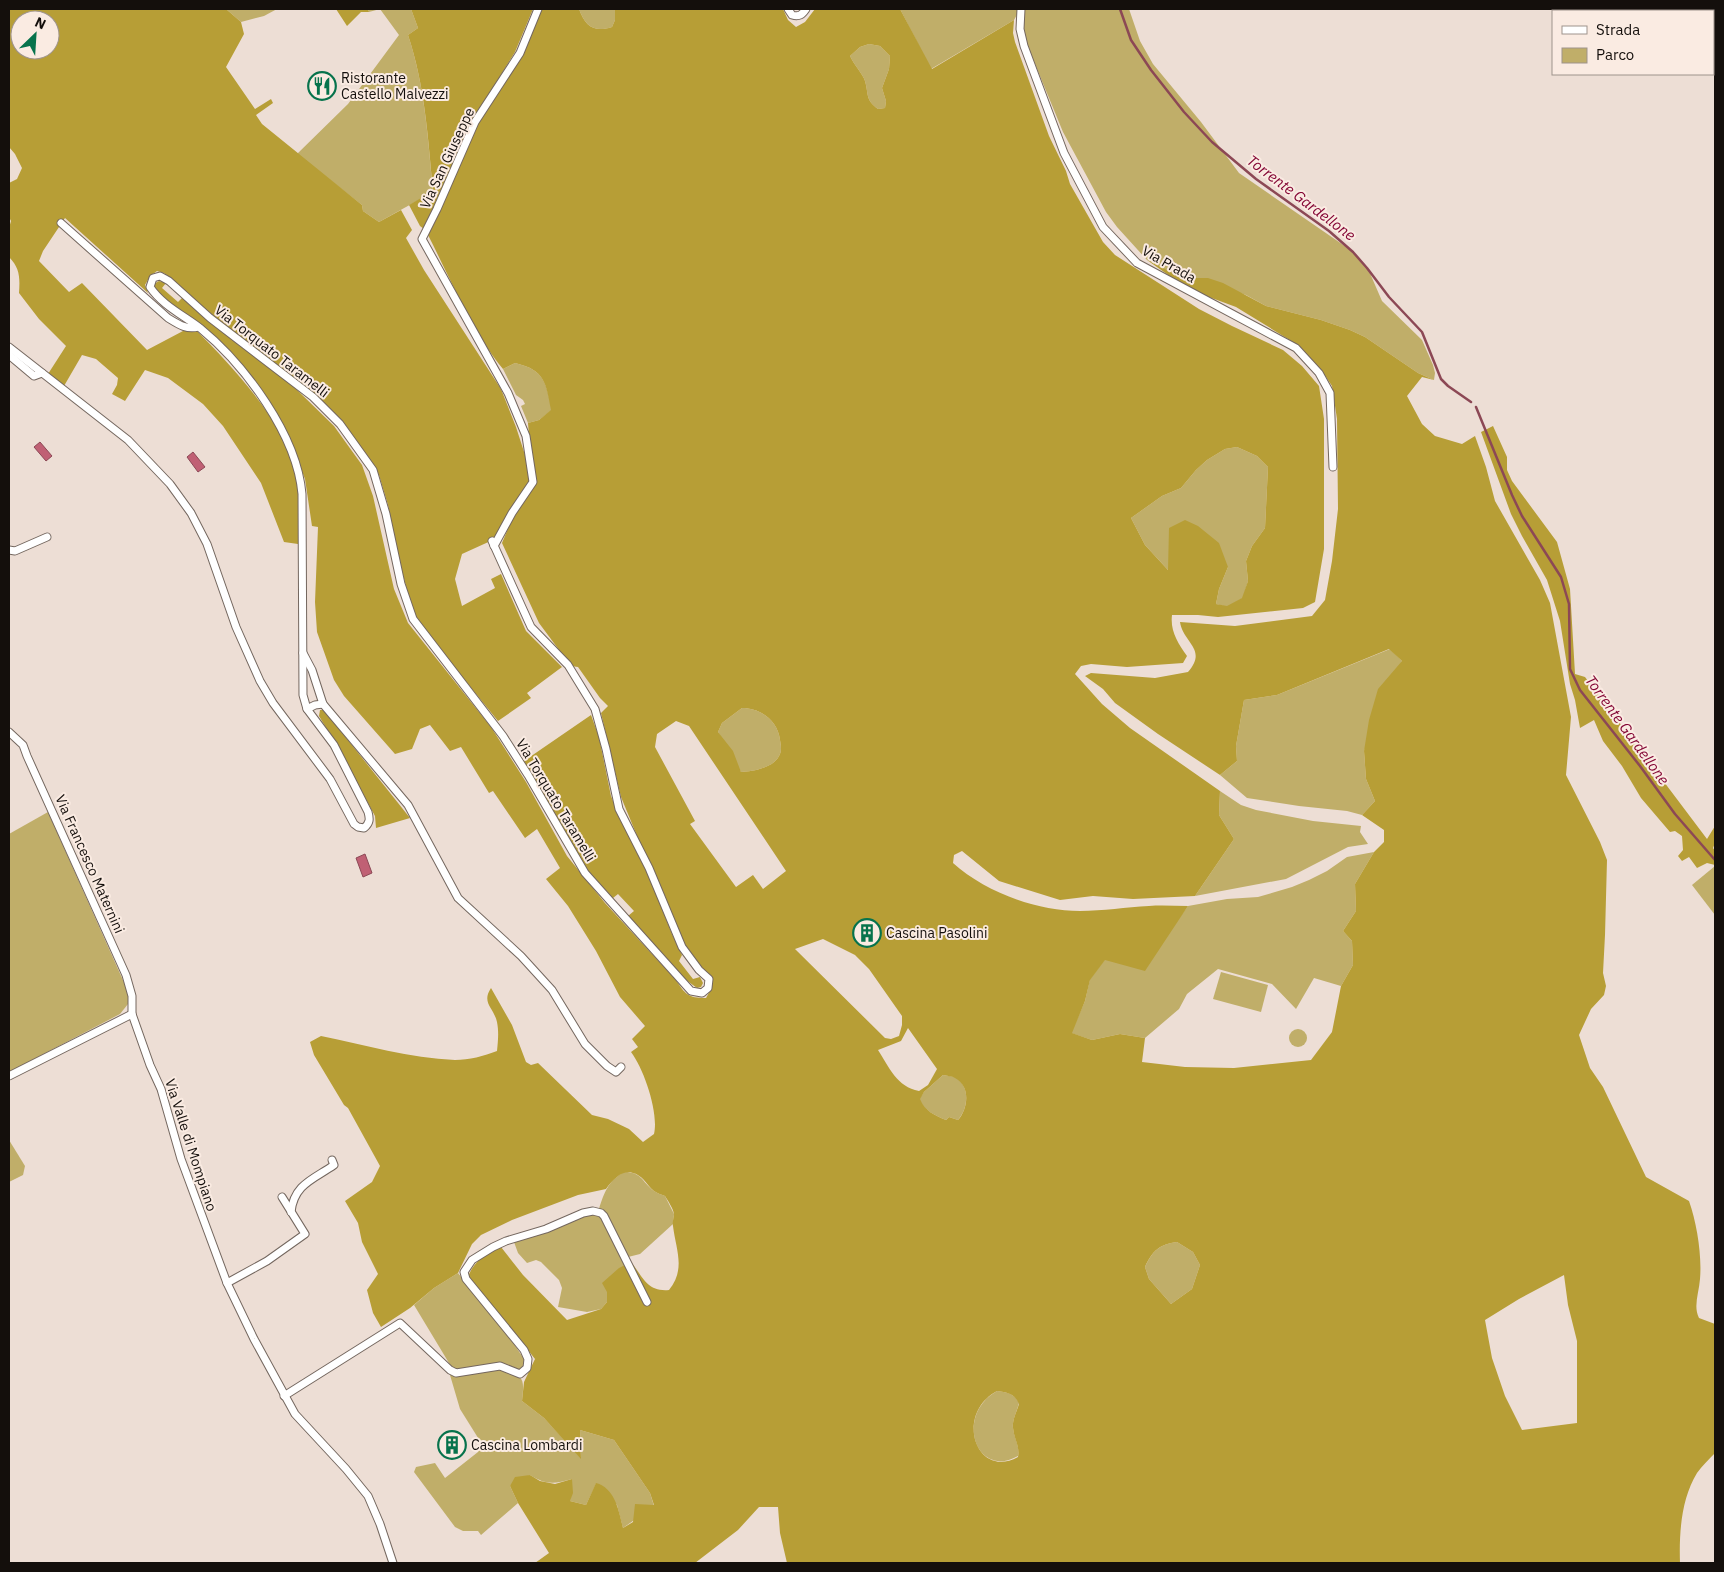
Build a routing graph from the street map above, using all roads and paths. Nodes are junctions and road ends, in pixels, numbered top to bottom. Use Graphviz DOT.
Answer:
graph roads {
  1 [pos="538,9"];
  2 [pos="788,9"];
  3 [pos="806,9"];
  4 [pos="1022,9"];
  5 [pos="61,222"];
  6 [pos="422,239"];
  7 [pos="198,327"];
  8 [pos="9,346"];
  9 [pos="9,355"];
  10 [pos="42,373"];
  11 [pos="1333,467"];
  12 [pos="47,537"];
  13 [pos="9,550"];
  14 [pos="303,653"];
  15 [pos="323,704"];
  16 [pos="307,709"];
  17 [pos="9,732"];
  18 [pos="132,1014"];
  19 [pos="621,1067"];
  20 [pos="9,1076"];
  21 [pos="335,1165"];
  22 [pos="282,1198"];
  23 [pos="291,1212"];
  24 [pos="227,1282"];
  25 [pos="647,1302"];
  26 [pos="284,1396"];
  27 [pos="393,1563"];
  1 -- 6 [label="street, Via San Giuseppe"];
  2 -- 3 [label="street"];
  4 -- 11 [label="street, Via Prada"];
  5 -- 7 [label="street, Via Torquato Taramelli"];
  6 -- 7 [label="street, Via Torquato Taramelli"];
  7 -- 14 [label="street, Via Torquato Taramelli"];
  8 -- 10 [label="street, Via Torquato Taramelli"];
  9 -- 10 [label="street, Via Torquato Taramelli"];
  10 -- 16 [label="street, Via Torquato Taramelli"];
  12 -- 13 [label="street"];
  14 -- 15 [label="street, Via Torquato Taramelli"];
  14 -- 16 [label="street, Via Torquato Taramelli"];
  15 -- 16 [label="street"];
  15 -- 19 [label="street, Via Torquato Taramelli"];
  17 -- 18 [label="street, Via Francesco Maternini"];
  18 -- 20 [label="street"];
  18 -- 24 [label="street, Via Valle di Mompiano"];
  21 -- 23 [label="street"];
  22 -- 23 [label="street"];
  23 -- 24 [label="street"];
  24 -- 26 [label="street, Via Valle di Mompiano"];
  25 -- 26 [label="street"];
  26 -- 27 [label="street, Via Valle di Mompiano"];
}
